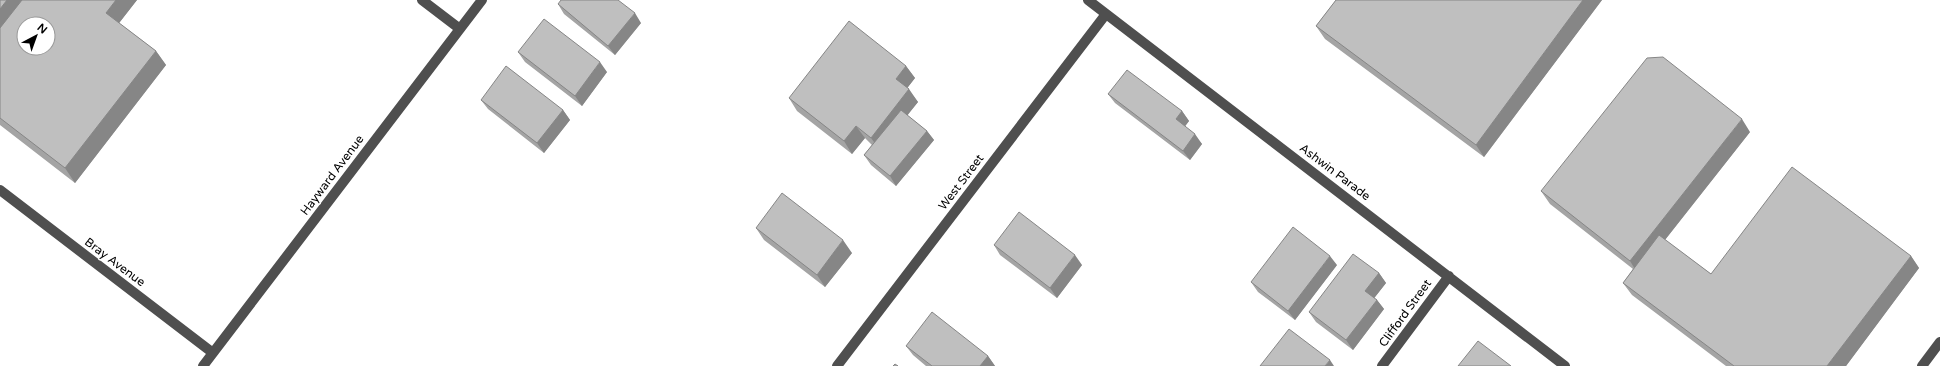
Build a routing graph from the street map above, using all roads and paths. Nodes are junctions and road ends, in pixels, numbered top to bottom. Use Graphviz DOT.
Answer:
graph roads {
  1 [pos="422,0"];
  2 [pos="482,0"];
  3 [pos="1088,0"];
  4 [pos="1106,14"];
  5 [pos="460,29"];
  6 [pos="0,190"];
  7 [pos="1449,276"];
  8 [pos="1940,342"];
  9 [pos="213,354"];
  10 [pos="203,366"];
  11 [pos="837,366"];
  12 [pos="1382,366"];
  13 [pos="1565,366"];
  14 [pos="1922,366"];
  1 -- 5 [label="street"];
  2 -- 5 [label="street, Hayward Avenue"];
  3 -- 4 [label="street, Ashwin Parade"];
  4 -- 7 [label="street, Ashwin Parade"];
  4 -- 11 [label="street, West Street"];
  5 -- 9 [label="street, Hayward Avenue"];
  6 -- 9 [label="street, Bray Avenue"];
  7 -- 12 [label="street, Clifford Street"];
  7 -- 13 [label="street, Ashwin Parade"];
  8 -- 14 [label="street"];
  9 -- 10 [label="street, Hayward Avenue"];
}
